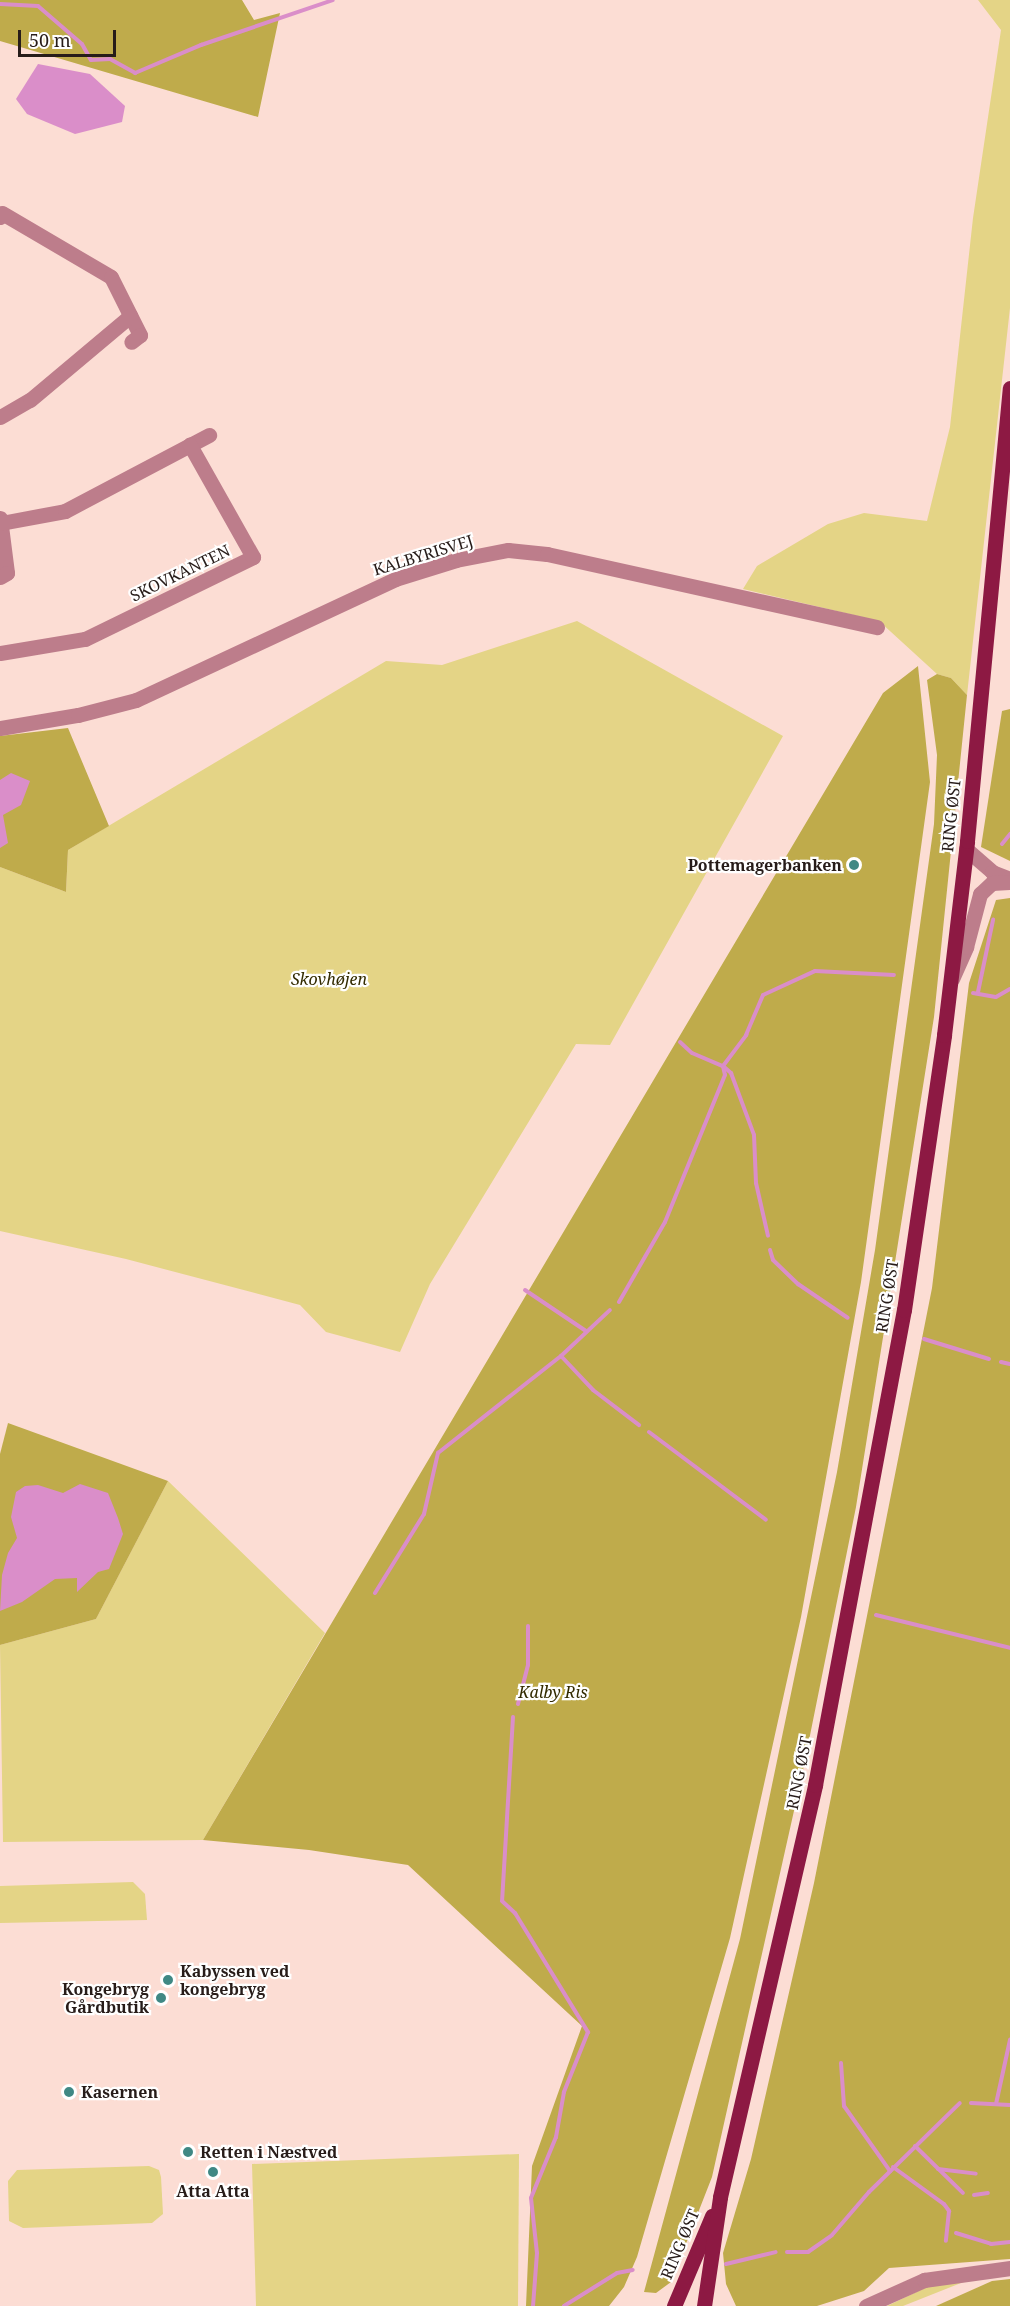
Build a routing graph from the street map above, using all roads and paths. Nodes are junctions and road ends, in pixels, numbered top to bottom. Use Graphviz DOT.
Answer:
graph roads {
  1 [pos="0,217"];
  2 [pos="130,316"];
  3 [pos="131,342"];
  4 [pos="1010,388"];
  5 [pos="0,417"];
  6 [pos="209,435"];
  7 [pos="190,446"];
  8 [pos="0,521"];
  9 [pos="0,577"];
  10 [pos="877,627"];
  11 [pos="0,653"];
  12 [pos="0,728"];
  13 [pos="966,849"];
  14 [pos="1010,880"];
  15 [pos="950,985"];
  16 [pos="720,2197"];
  17 [pos="1010,2268"];
  18 [pos="674,2306"];
  19 [pos="681,2306"];
  20 [pos="686,2306"];
  21 [pos="704,2306"];
  22 [pos="866,2306"];
  1 -- 2 [label="street"];
  2 -- 3 [label="street"];
  2 -- 5 [label="street"];
  4 -- 13 [label="main road, RING ØST"];
  6 -- 7 [label="street"];
  7 -- 8 [label="street"];
  7 -- 11 [label="street, SKOVKANTEN"];
  8 -- 9 [label="street"];
  10 -- 12 [label="street, KALBYRISVEJ"];
  13 -- 14 [label="street"];
  13 -- 15 [label="main road, RING ØST"];
  14 -- 15 [label="street"];
  15 -- 16 [label="main road, RING ØST"];
  16 -- 18 [label="main road, RING ØST"];
  16 -- 21 [label="main road, RING ØST"];
  17 -- 22 [label="street"];
  19 -- 20 [label="main road"];
}
